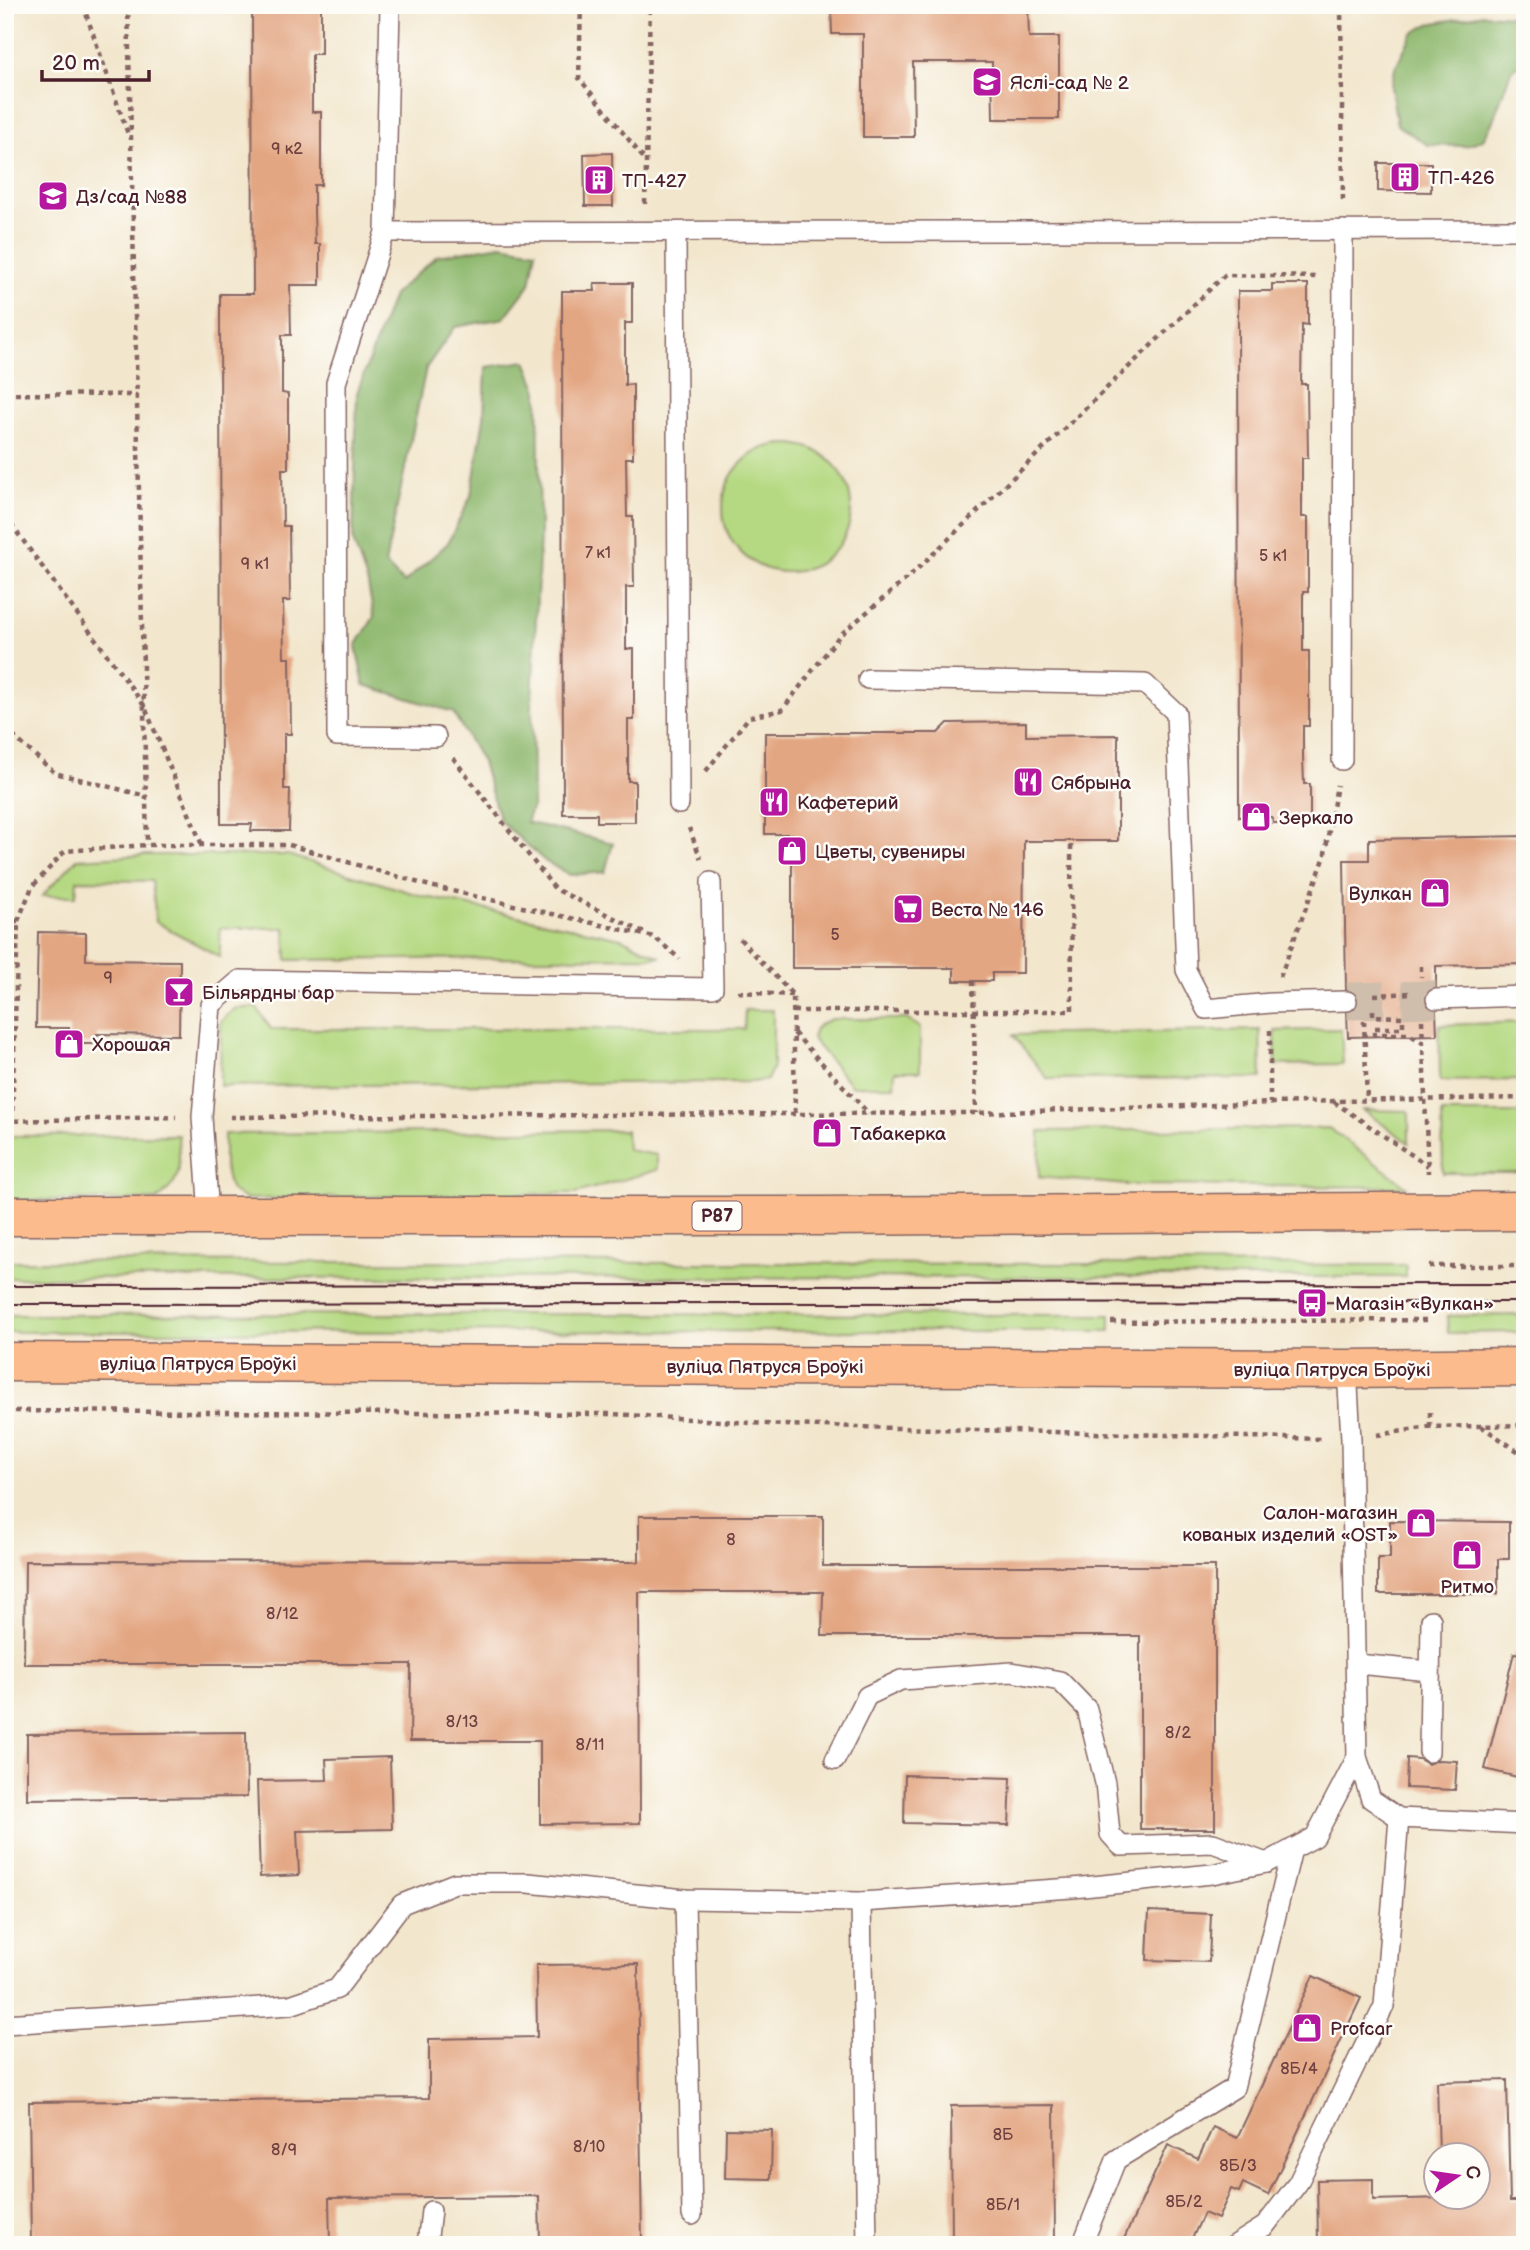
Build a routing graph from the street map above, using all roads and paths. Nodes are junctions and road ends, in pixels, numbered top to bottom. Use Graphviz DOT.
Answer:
graph roads {
  1 [pos="83,5"];
  2 [pos="128,5"];
  3 [pos="390,5"];
  4 [pos="581,5"];
  5 [pos="650,5"];
  6 [pos="1341,5"];
  7 [pos="131,143"];
  8 [pos="646,160"];
  9 [pos="1343,230"];
  10 [pos="1525,230"];
  11 [pos="385,232"];
  12 [pos="644,232"];
  13 [pos="676,232"];
  14 [pos="1343,277"];
  15 [pos="5,394"];
  16 [pos="137,395"];
  17 [pos="5,516"];
  18 [pos="868,679"];
  19 [pos="144,705"];
  20 [pos="5,729"];
  21 [pos="436,737"];
  22 [pos="1342,760"];
  23 [pos="146,796"];
  24 [pos="679,804"];
  25 [pos="1071,842"];
  26 [pos="147,845"];
  27 [pos="202,845"];
  28 [pos="711,882"];
  29 [pos="18,921"];
  30 [pos="5,922"];
  31 [pos="654,937"];
  32 [pos="973,981"];
  33 [pos="713,988"];
  34 [pos="745,994"];
  35 [pos="793,995"];
  36 [pos="1373,995"];
  37 [pos="1429,996"];
  38 [pos="1525,996"];
  39 [pos="1355,998"];
  40 [pos="1271,1003"];
  41 [pos="793,1011"];
  42 [pos="974,1011"];
  43 [pos="793,1033"];
  44 [pos="1422,1035"];
  45 [pos="1364,1037"];
  46 [pos="1423,1043"];
  47 [pos="1525,1098"];
  48 [pos="1426,1100"];
  49 [pos="1334,1101"];
  50 [pos="1367,1101"];
  51 [pos="1270,1103"];
  52 [pos="795,1113"];
  53 [pos="976,1113"];
  54 [pos="869,1114"];
  55 [pos="202,1117"];
  56 [pos="8,1121"];
  57 [pos="1428,1166"];
  58 [pos="1428,1173"];
  59 [pos="1525,1211"];
  60 [pos="209,1215"];
  61 [pos="5,1216"];
  62 [pos="1429,1266"];
  63 [pos="1525,1266"];
  64 [pos="1429,1320"];
  65 [pos="1111,1322"];
  66 [pos="5,1362"];
  67 [pos="1525,1367"];
  68 [pos="1347,1370"];
  69 [pos="1430,1409"];
  70 [pos="5,1411"];
  71 [pos="1525,1424"];
  72 [pos="1481,1426"];
  73 [pos="1430,1427"];
  74 [pos="1351,1439"];
  75 [pos="1525,1456"];
  76 [pos="1432,1620"];
  77 [pos="1356,1664"];
  78 [pos="1430,1671"];
  79 [pos="1429,1752"];
  80 [pos="1357,1757"];
  81 [pos="835,1760"];
  82 [pos="1399,1818"];
  83 [pos="1525,1824"];
  84 [pos="1292,1849"];
  85 [pos="1266,1863"];
  86 [pos="685,1899"];
  87 [pos="861,1902"];
  88 [pos="5,2024"];
  89 [pos="431,2211"];
  90 [pos="691,2215"];
  91 [pos="427,2245"];
  92 [pos="867,2245"];
  93 [pos="1082,2245"];
  94 [pos="1235,2245"];
  1 -- 7 [label="path"];
  2 -- 7 [label="path"];
  3 -- 11 [label="lane"];
  4 -- 8 [label="path"];
  5 -- 8 [label="path"];
  6 -- 9 [label="path"];
  7 -- 16 [label="path"];
  8 -- 12 [label="path"];
  9 -- 10 [label="lane"];
  9 -- 13 [label="lane"];
  9 -- 14 [label="lane"];
  11 -- 12 [label="lane"];
  11 -- 21 [label="lane"];
  12 -- 13 [label="lane"];
  13 -- 24 [label="lane"];
  14 -- 22 [label="lane"];
  14 -- 24 [label="path"];
  15 -- 16 [label="path"];
  16 -- 19 [label="path"];
  17 -- 19 [label="path"];
  18 -- 40 [label="lane"];
  19 -- 23 [label="path"];
  19 -- 27 [label="path"];
  20 -- 23 [label="path"];
  21 -- 31 [label="path"];
  22 -- 40 [label="path"];
  23 -- 26 [label="path"];
  24 -- 28 [label="path"];
  25 -- 42 [label="path"];
  26 -- 27 [label="path"];
  26 -- 29 [label="path"];
  27 -- 31 [label="path"];
  28 -- 33 [label="lane"];
  28 -- 35 [label="path"];
  29 -- 30 [label="path"];
  29 -- 56 [label="path"];
  31 -- 33 [label="path"];
  32 -- 42 [label="path"];
  33 -- 55 [label="lane"];
  34 -- 35 [label="path"];
  35 -- 41 [label="path"];
  36 -- 37 [label="path"];
  36 -- 39 [label="path"];
  36 -- 46 [label="path"];
  37 -- 38 [label="lane"];
  39 -- 40 [label="lane"];
  40 -- 51 [label="path"];
  41 -- 42 [label="path"];
  41 -- 43 [label="path"];
  42 -- 53 [label="path"];
  43 -- 52 [label="path"];
  43 -- 54 [label="path"];
  44 -- 46 [label="path"];
  45 -- 50 [label="path"];
  46 -- 48 [label="path"];
  47 -- 48 [label="path"];
  48 -- 50 [label="path"];
  48 -- 57 [label="path"];
  49 -- 50 [label="path"];
  49 -- 51 [label="path"];
  49 -- 57 [label="path"];
  51 -- 53 [label="path"];
  52 -- 54 [label="path"];
  52 -- 55 [label="path"];
  53 -- 54 [label="path"];
  55 -- 56 [label="path"];
  55 -- 60 [label="lane"];
  57 -- 58 [label="path"];
  59 -- 60 [label="main road, Р87"];
  60 -- 61 [label="main road, Р87"];
  62 -- 63 [label="path"];
  64 -- 65 [label="path"];
  66 -- 68 [label="main road, вуліца Пятруся Броўкі"];
  67 -- 68 [label="main road, вуліца Пятруся Броўкі"];
  68 -- 74 [label="lane"];
  69 -- 73 [label="path"];
  70 -- 74 [label="path"];
  71 -- 72 [label="path"];
  72 -- 73 [label="path"];
  72 -- 75 [label="path"];
  73 -- 74 [label="path"];
  74 -- 77 [label="lane"];
  76 -- 78 [label="lane"];
  77 -- 78 [label="lane"];
  77 -- 80 [label="lane"];
  78 -- 79 [label="lane"];
  80 -- 82 [label="lane"];
  80 -- 84 [label="lane"];
  81 -- 85 [label="lane"];
  82 -- 83 [label="lane"];
  82 -- 94 [label="lane"];
  84 -- 85 [label="lane"];
  84 -- 93 [label="lane"];
  85 -- 87 [label="lane"];
  86 -- 87 [label="lane"];
  86 -- 88 [label="lane"];
  86 -- 90 [label="lane"];
  87 -- 92 [label="lane"];
  89 -- 91 [label="lane"];
}
